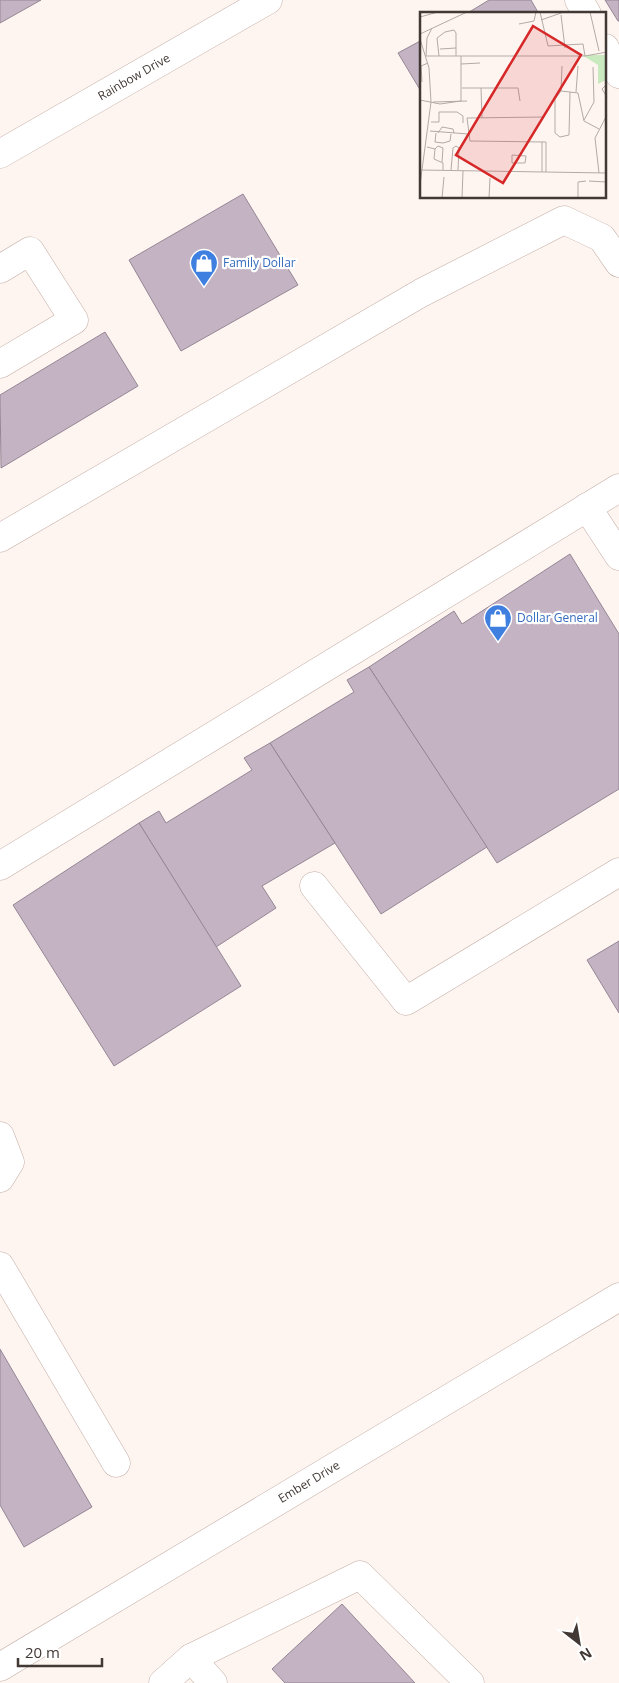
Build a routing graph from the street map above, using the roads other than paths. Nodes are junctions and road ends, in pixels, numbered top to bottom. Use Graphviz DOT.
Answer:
graph roads {
  1 [pos="268,0"];
  2 [pos="579,0"];
  3 [pos="586,12"];
  4 [pos="606,50"];
  5 [pos="619,74"];
  6 [pos="0,154"];
  7 [pos="619,263"];
  8 [pos="0,269"];
  9 [pos="0,364"];
  10 [pos="619,488"];
  11 [pos="588,507"];
  12 [pos="0,538"];
  13 [pos="619,556"];
  14 [pos="0,866"];
  15 [pos="619,872"];
  16 [pos="314,886"];
  17 [pos="0,1136"];
  18 [pos="0,1178"];
  19 [pos="0,1266"];
  20 [pos="619,1297"];
  21 [pos="116,1464"];
  22 [pos="191,1658"];
  23 [pos="0,1667"];
  24 [pos="163,1683"];
  25 [pos="213,1683"];
  26 [pos="470,1683"];
  1 -- 6 [label="street, Rainbow Drive"];
  2 -- 3 [label="street"];
  4 -- 5 [label="street"];
  7 -- 12 [label="street"];
  8 -- 9 [label="street"];
  10 -- 11 [label="street"];
  11 -- 13 [label="street"];
  11 -- 14 [label="street"];
  15 -- 16 [label="street"];
  17 -- 18 [label="street"];
  19 -- 21 [label="street"];
  20 -- 23 [label="street, Ember Drive"];
  22 -- 24 [label="street"];
  22 -- 25 [label="street"];
  22 -- 26 [label="street"];
}
